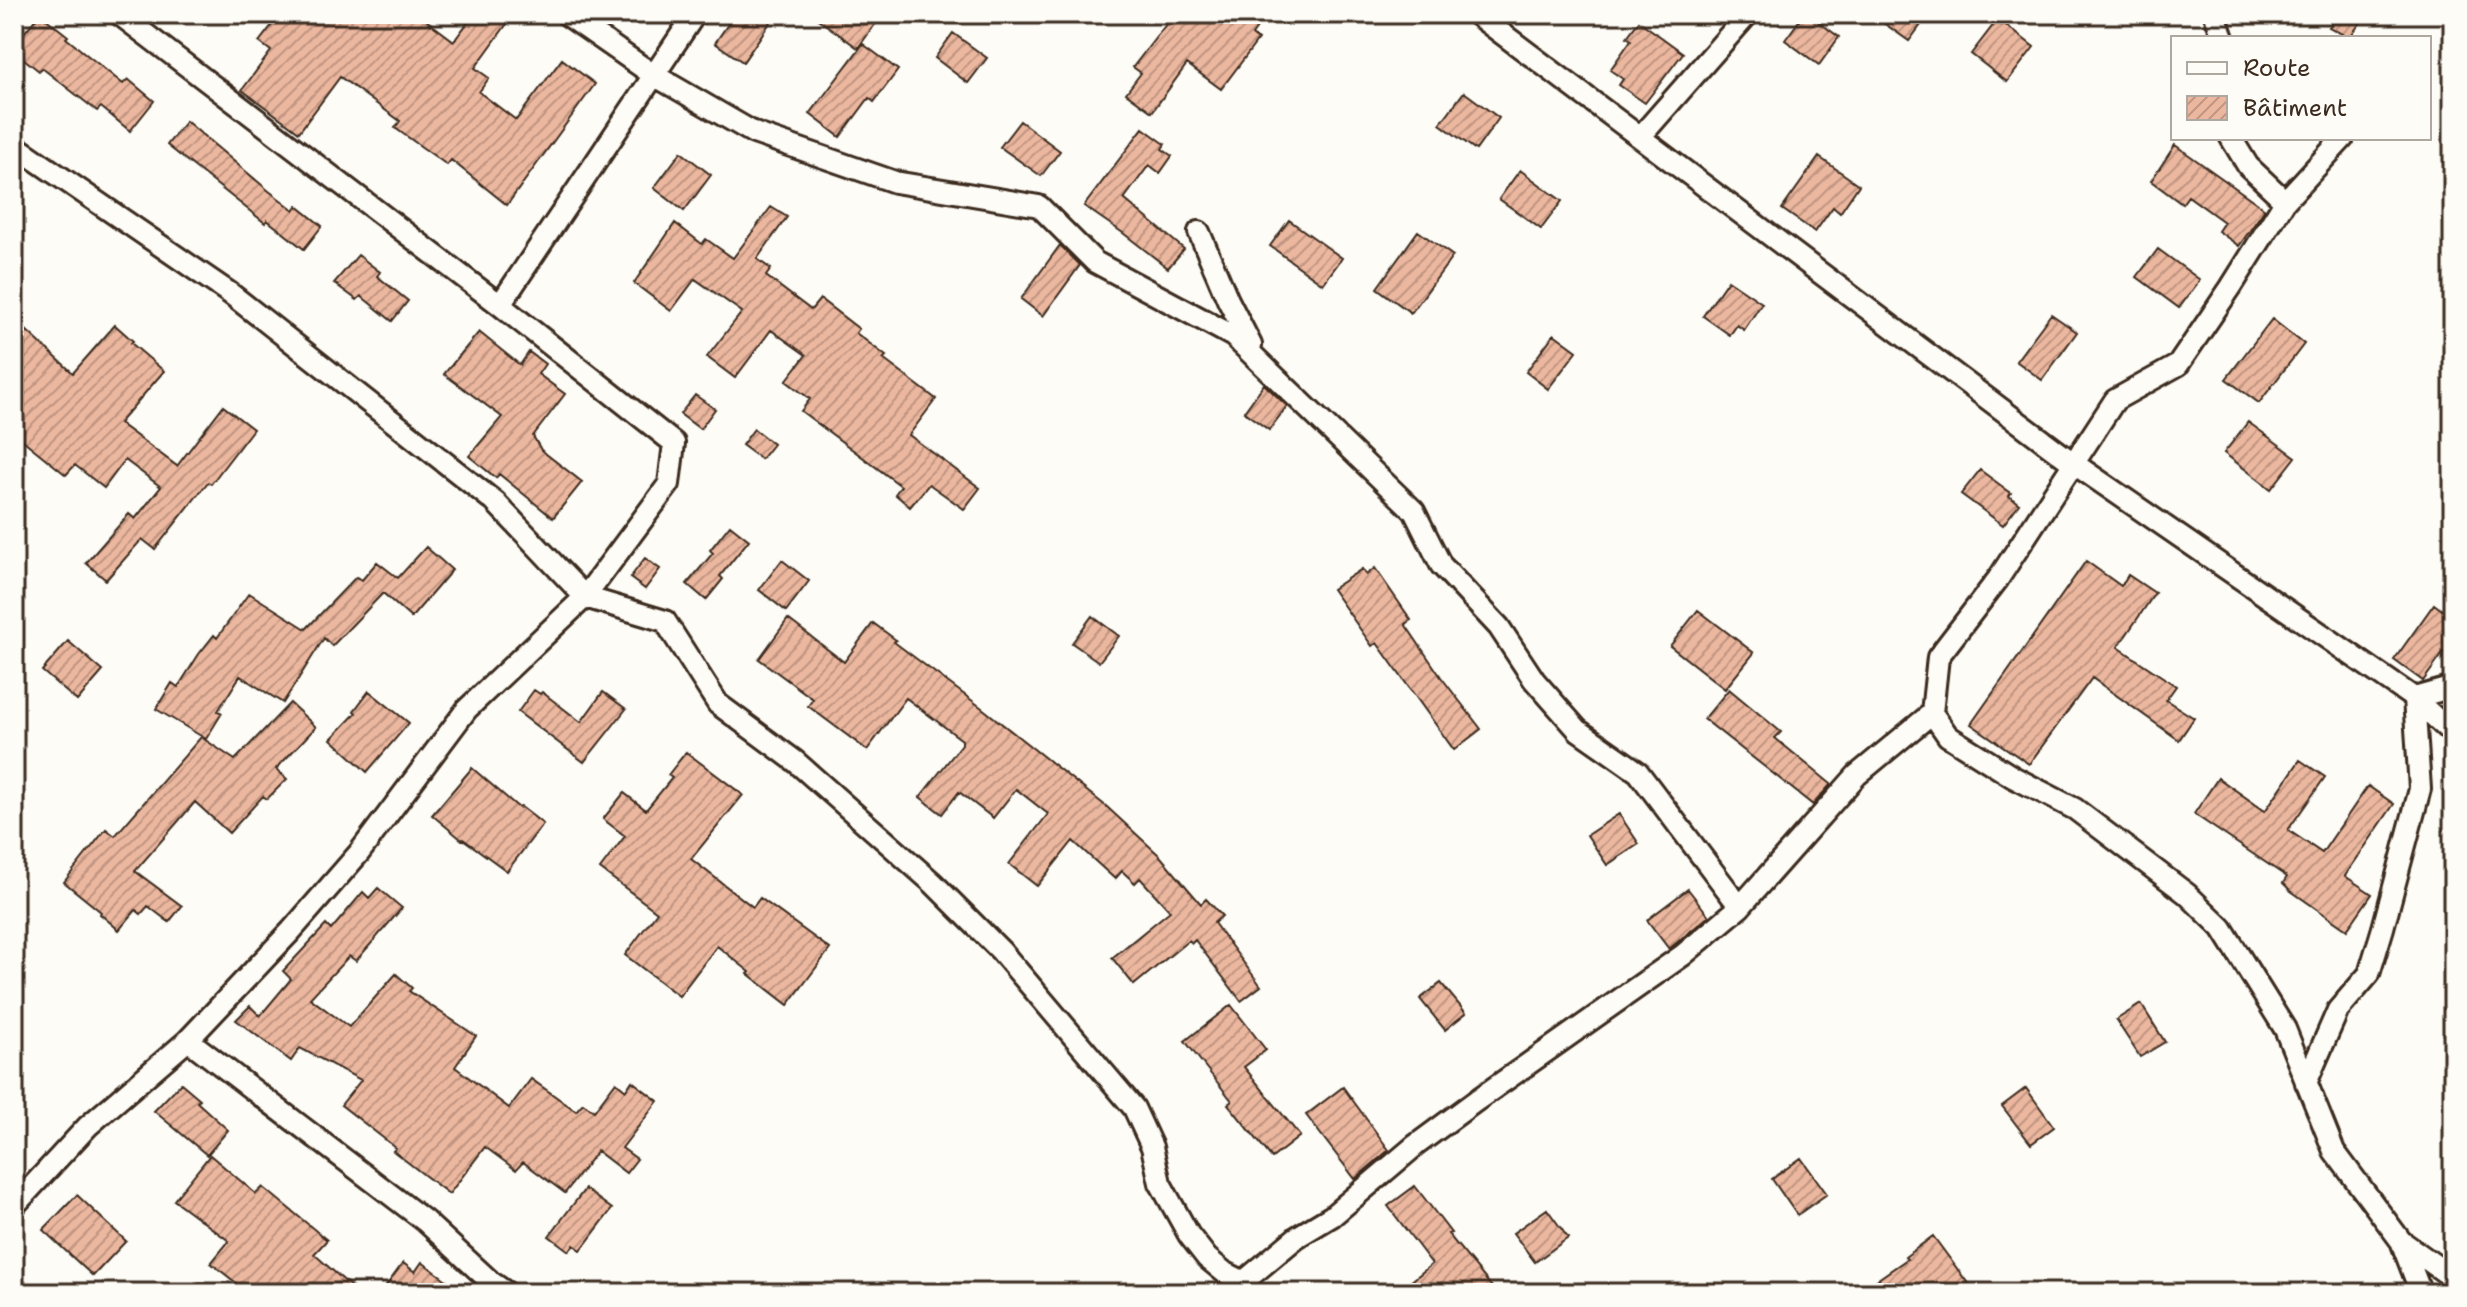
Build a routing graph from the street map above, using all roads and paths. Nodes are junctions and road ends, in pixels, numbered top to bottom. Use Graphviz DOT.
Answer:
graph roads {
  1 [pos="119,14"];
  2 [pos="566,14"];
  3 [pos="695,14"];
  4 [pos="1476,14"];
  5 [pos="1748,14"];
  6 [pos="2215,14"];
  7 [pos="2222,36"];
  8 [pos="652,74"];
  9 [pos="1641,136"];
  10 [pos="2232,140"];
  11 [pos="2341,140"];
  12 [pos="14,145"];
  13 [pos="2285,201"];
  14 [pos="1199,232"];
  15 [pos="500,305"];
  16 [pos="1258,359"];
  17 [pos="2073,463"];
  18 [pos="585,597"];
  19 [pos="2453,687"];
  20 [pos="2414,698"];
  21 [pos="1932,713"];
  22 [pos="2453,734"];
  23 [pos="1740,907"];
  24 [pos="188,1040"];
  25 [pos="2306,1083"];
  26 [pos="14,1206"];
  27 [pos="2401,1241"];
  28 [pos="2453,1278"];
  29 [pos="1241,1289"];
  30 [pos="507,1293"];
  31 [pos="2421,1293"];
  1 -- 15 [label="street"];
  2 -- 8 [label="street"];
  3 -- 8 [label="street"];
  4 -- 9 [label="street"];
  5 -- 9 [label="street"];
  6 -- 7 [label="street"];
  8 -- 15 [label="street"];
  8 -- 16 [label="street"];
  9 -- 17 [label="street"];
  10 -- 13 [label="street"];
  11 -- 13 [label="street"];
  12 -- 18 [label="street"];
  13 -- 17 [label="street"];
  14 -- 16 [label="street"];
  15 -- 18 [label="street"];
  16 -- 23 [label="street"];
  17 -- 20 [label="street"];
  17 -- 21 [label="street"];
  18 -- 24 [label="street"];
  18 -- 29 [label="street"];
  19 -- 20 [label="street"];
  20 -- 22 [label="street"];
  20 -- 25 [label="street"];
  21 -- 23 [label="street"];
  21 -- 25 [label="street"];
  23 -- 29 [label="street"];
  24 -- 26 [label="street"];
  24 -- 30 [label="street"];
  25 -- 27 [label="street"];
  27 -- 28 [label="street"];
  27 -- 31 [label="street"];
}
